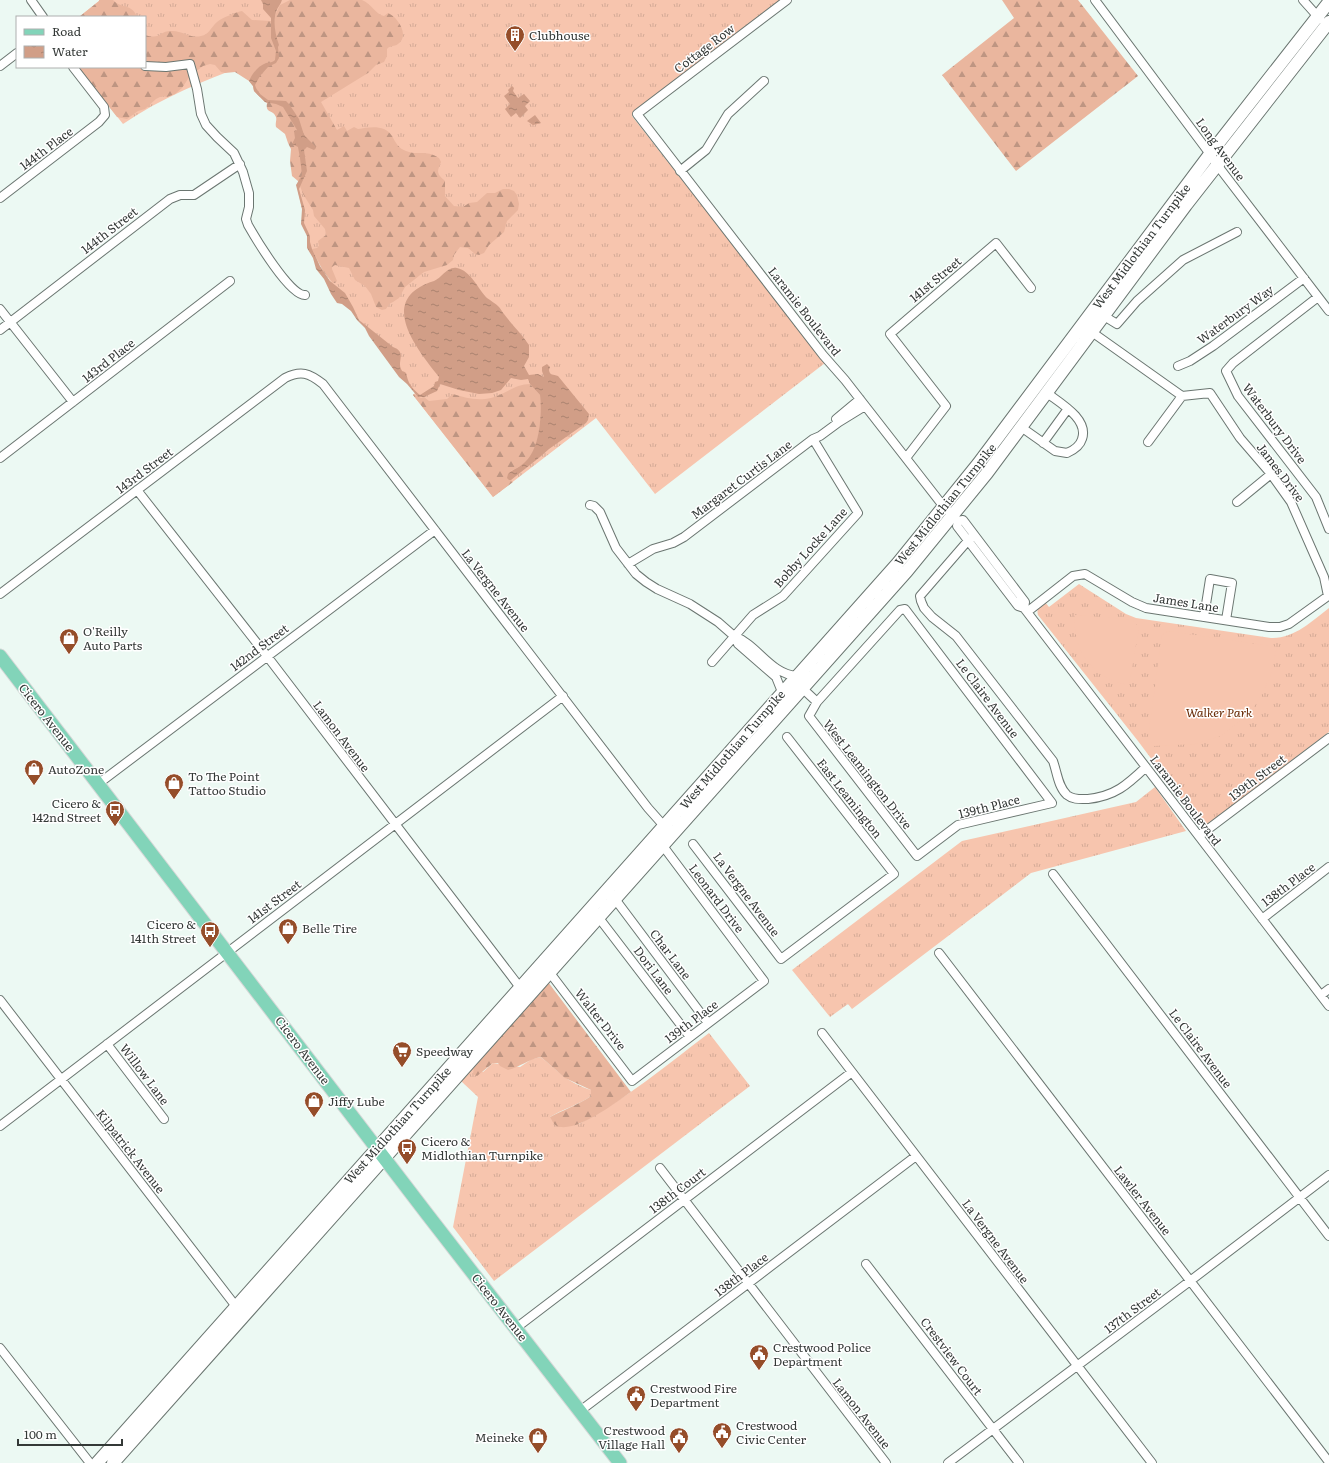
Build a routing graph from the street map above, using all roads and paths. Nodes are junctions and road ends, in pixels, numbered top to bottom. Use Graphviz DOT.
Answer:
graph roads {
  1 [pos="31,0"];
  2 [pos="787,0"];
  3 [pos="1095,0"];
  4 [pos="1303,0"];
  5 [pos="1329,2"];
  6 [pos="42,16"];
  7 [pos="1318,16"];
  8 [pos="1328,24"];
  9 [pos="16,54"];
  10 [pos="0,66"];
  11 [pos="146,66"];
  12 [pos="74,68"];
  13 [pos="764,81"];
  14 [pos="637,114"];
  15 [pos="1210,154"];
  16 [pos="240,164"];
  17 [pos="1218,166"];
  18 [pos="680,171"];
  19 [pos="0,198"];
  20 [pos="1237,232"];
  21 [pos="1304,278"];
  22 [pos="230,281"];
  23 [pos="1031,288"];
  24 [pos="305,295"];
  25 [pos="1318,297"];
  26 [pos="0,309"];
  27 [pos="1329,311"];
  28 [pos="1104,316"];
  29 [pos="10,322"];
  30 [pos="1081,325"];
  31 [pos="0,330"];
  32 [pos="1092,332"];
  33 [pos="1178,366"];
  34 [pos="306,373"];
  35 [pos="1047,393"];
  36 [pos="1182,396"];
  37 [pos="73,402"];
  38 [pos="863,403"];
  39 [pos="1067,410"];
  40 [pos="1021,427"];
  41 [pos="813,439"];
  42 [pos="1148,442"];
  43 [pos="1043,443"];
  44 [pos="0,458"];
  45 [pos="906,458"];
  46 [pos="1271,474"];
  47 [pos="137,490"];
  48 [pos="1237,502"];
  49 [pos="590,505"];
  50 [pos="944,506"];
  51 [pos="955,518"];
  52 [pos="1329,529"];
  53 [pos="435,530"];
  54 [pos="971,537"];
  55 [pos="628,564"];
  56 [pos="0,594"];
  57 [pos="1328,596"];
  58 [pos="1026,610"];
  59 [pos="1204,617"];
  60 [pos="1226,620"];
  61 [pos="734,636"];
  62 [pos="0,656"];
  63 [pos="267,656"];
  64 [pos="712,662"];
  65 [pos="789,684"];
  66 [pos="802,688"];
  67 [pos="563,696"];
  68 [pos="817,702"];
  69 [pos="787,737"];
  70 [pos="1329,738"];
  71 [pos="1146,767"];
  72 [pos="98,784"];
  73 [pos="1052,803"];
  74 [pos="394,824"];
  75 [pos="664,826"];
  76 [pos="1199,836"];
  77 [pos="693,844"];
  78 [pos="663,846"];
  79 [pos="917,856"];
  80 [pos="1329,868"];
  81 [pos="1053,874"];
  82 [pos="615,899"];
  83 [pos="599,918"];
  84 [pos="1262,919"];
  85 [pos="227,952"];
  86 [pos="939,953"];
  87 [pos="781,958"];
  88 [pos="550,973"];
  89 [pos="764,981"];
  90 [pos="520,987"];
  91 [pos="1329,989"];
  92 [pos="1321,995"];
  93 [pos="528,997"];
  94 [pos="0,1000"];
  95 [pos="1329,1006"];
  96 [pos="708,1023"];
  97 [pos="822,1033"];
  98 [pos="690,1037"];
  99 [pos="107,1044"];
  100 [pos="852,1072"];
  101 [pos="61,1079"];
  102 [pos="632,1081"];
  103 [pos="164,1119"];
  104 [pos="0,1126"];
  105 [pos="381,1153"];
  106 [pos="916,1156"];
  107 [pos="660,1168"];
  108 [pos="1329,1175"];
  109 [pos="1299,1198"];
  110 [pos="684,1200"];
  111 [pos="1329,1236"];
  112 [pos="866,1264"];
  113 [pos="1190,1281"];
  114 [pos="748,1284"];
  115 [pos="236,1307"];
  116 [pos="245,1315"];
  117 [pos="516,1328"];
  118 [pos="0,1348"];
  119 [pos="1076,1366"];
  120 [pos="580,1411"];
  121 [pos="993,1429"];
  122 [pos="1329,1462"];
  123 [pos="90,1463"];
  124 [pos="97,1463"];
  125 [pos="113,1463"];
  126 [pos="620,1463"];
  127 [pos="886,1463"];
  128 [pos="948,1463"];
  129 [pos="1019,1463"];
  130 [pos="1152,1463"];
  1 -- 6 [label="street"];
  2 -- 14 [label="street, Cottage Row"];
  3 -- 15 [label="street, Long Avenue"];
  4 -- 7 [label="street"];
  5 -- 7 [label="main road, West Midlothian Turnpike"];
  7 -- 8 [label="street"];
  7 -- 15 [label="main road, West Midlothian Turnpike"];
  8 -- 17 [label="main road, West Midlothian Turnpike"];
  9 -- 10 [label="street"];
  11 -- 16 [label="street"];
  12 -- 19 [label="street, 144th Place"];
  13 -- 18 [label="street"];
  14 -- 18 [label="street, Laramie Boulevard"];
  15 -- 17 [label="street, Long Avenue"];
  15 -- 30 [label="main road, West Midlothian Turnpike"];
  16 -- 24 [label="street"];
  16 -- 29 [label="street, 144th Street"];
  17 -- 21 [label="street, Long Avenue"];
  17 -- 28 [label="main road, West Midlothian Turnpike"];
  18 -- 38 [label="street, Laramie Boulevard"];
  20 -- 28 [label="street"];
  21 -- 25 [label="street, Long Avenue"];
  21 -- 33 [label="street, Waterbury Way"];
  22 -- 37 [label="street, 143rd Place"];
  23 -- 45 [label="street, 141st Street"];
  25 -- 27 [label="street, Long Avenue"];
  25 -- 52 [label="street, Waterbury Drive"];
  26 -- 29 [label="street"];
  28 -- 32 [label="main road, West Midlothian Turnpike"];
  29 -- 31 [label="street, 144th Street"];
  29 -- 37 [label="street"];
  30 -- 32 [label="street"];
  30 -- 50 [label="main road, West Midlothian Turnpike"];
  32 -- 35 [label="main road, West Midlothian Turnpike"];
  32 -- 36 [label="street"];
  34 -- 47 [label="street, 143rd Street"];
  34 -- 53 [label="street, La Vergne Avenue"];
  35 -- 39 [label="street"];
  35 -- 40 [label="main road, West Midlothian Turnpike"];
  36 -- 42 [label="street"];
  36 -- 46 [label="street, James Drive"];
  37 -- 44 [label="street, 143rd Place"];
  38 -- 41 [label="street, Margaret Curtis Lane"];
  38 -- 45 [label="street, Laramie Boulevard"];
  39 -- 43 [label="street"];
  39 -- 43 [label="street"];
  40 -- 43 [label="street"];
  40 -- 51 [label="main road, West Midlothian Turnpike"];
  41 -- 55 [label="street, Margaret Curtis Lane"];
  41 -- 61 [label="street, Bobby Locke Lane"];
  45 -- 50 [label="street, Laramie Boulevard"];
  46 -- 48 [label="street"];
  46 -- 57 [label="street, James Drive"];
  47 -- 56 [label="street, 143rd Street"];
  47 -- 63 [label="street, Lamon Avenue"];
  49 -- 55 [label="street"];
  50 -- 51 [label="street, Laramie Boulevard"];
  50 -- 65 [label="main road, West Midlothian Turnpike"];
  51 -- 54 [label="street, Laramie Boulevard"];
  51 -- 66 [label="main road, West Midlothian Turnpike"];
  53 -- 63 [label="street, 142nd Street"];
  53 -- 67 [label="street, La Vergne Avenue"];
  54 -- 58 [label="street, Laramie Boulevard"];
  54 -- 71 [label="street"];
  55 -- 61 [label="street"];
  57 -- 60 [label="street, James Lane"];
  58 -- 59 [label="street, James Lane"];
  58 -- 71 [label="street, Laramie Boulevard"];
  59 -- 60 [label="street, James Lane"];
  59 -- 60 [label="street"];
  61 -- 64 [label="street"];
  61 -- 65 [label="street"];
  61 -- 65 [label="street"];
  62 -- 72 [label="main road, Cicero Avenue"];
  63 -- 72 [label="street, 142nd Street"];
  63 -- 74 [label="street, Lamon Avenue"];
  65 -- 66 [label="main road"];
  65 -- 75 [label="main road, West Midlothian Turnpike"];
  66 -- 68 [label="street"];
  66 -- 78 [label="main road, West Midlothian Turnpike"];
  67 -- 74 [label="street, 141st Street"];
  67 -- 75 [label="street, La Vergne Avenue"];
  68 -- 73 [label="street, Le Claire Avenue"];
  68 -- 79 [label="street, West Leamington Drive"];
  69 -- 87 [label="street, East Leamington"];
  70 -- 76 [label="street, 139th Street"];
  71 -- 76 [label="street, Laramie Boulevard"];
  72 -- 85 [label="main road, Cicero Avenue"];
  73 -- 79 [label="street, 139th Place"];
  74 -- 85 [label="street, 141st Street"];
  74 -- 90 [label="street, Lamon Avenue"];
  75 -- 78 [label="street"];
  75 -- 90 [label="main road, West Midlothian Turnpike"];
  76 -- 84 [label="street, Laramie Boulevard"];
  77 -- 87 [label="street, La Vergne Avenue"];
  78 -- 82 [label="main road, West Midlothian Turnpike"];
  78 -- 89 [label="street, Leonard Drive"];
  80 -- 84 [label="street, 138th Place"];
  81 -- 109 [label="street, Le Claire Avenue"];
  82 -- 83 [label="main road, West Midlothian Turnpike"];
  82 -- 96 [label="street, Char Lane"];
  83 -- 88 [label="main road, West Midlothian Turnpike"];
  83 -- 98 [label="street, Dori Lane"];
  84 -- 92 [label="street, Laramie Boulevard"];
  85 -- 99 [label="street, 141st Street"];
  85 -- 105 [label="main road, Cicero Avenue"];
  86 -- 113 [label="street, Lawler Avenue"];
  88 -- 93 [label="main road, West Midlothian Turnpike"];
  88 -- 102 [label="street, Walter Drive"];
  89 -- 96 [label="street, 139th Place"];
  90 -- 93 [label="street, Lamon Avenue"];
  90 -- 105 [label="main road, West Midlothian Turnpike"];
  91 -- 92 [label="street"];
  92 -- 95 [label="street, Laramie Boulevard"];
  93 -- 105 [label="main road, West Midlothian Turnpike"];
  94 -- 101 [label="street, Kilpatrick Avenue"];
  96 -- 98 [label="street, 139th Place"];
  97 -- 100 [label="street, La Vergne Avenue"];
  98 -- 102 [label="street, 139th Place"];
  99 -- 101 [label="street, 141st Street"];
  99 -- 103 [label="street, Willow Lane"];
  100 -- 106 [label="street, La Vergne Avenue"];
  100 -- 110 [label="street, 138th Court"];
  101 -- 104 [label="street, 141st Street"];
  101 -- 115 [label="street, Kilpatrick Avenue"];
  105 -- 115 [label="main road, West Midlothian Turnpike"];
  105 -- 116 [label="main road, West Midlothian Turnpike"];
  105 -- 117 [label="main road, Cicero Avenue"];
  106 -- 114 [label="street, 138th Place"];
  106 -- 119 [label="street, La Vergne Avenue"];
  107 -- 110 [label="street, Lamon Avenue"];
  108 -- 109 [label="street, 137th Street"];
  109 -- 111 [label="street, Le Claire Avenue"];
  109 -- 113 [label="street, 137th Street"];
  110 -- 114 [label="street, Lamon Avenue"];
  110 -- 117 [label="street, 138th Court"];
  112 -- 121 [label="street, Crestview Court"];
  113 -- 119 [label="street, 137th Street"];
  113 -- 122 [label="street, Lawler Avenue"];
  114 -- 120 [label="street, 138th Place"];
  114 -- 127 [label="street, Lamon Avenue"];
  115 -- 116 [label="street, Kilpatrick Avenue"];
  115 -- 124 [label="main road, West Midlothian Turnpike"];
  116 -- 125 [label="main road, West Midlothian Turnpike"];
  117 -- 120 [label="main road, Cicero Avenue"];
  118 -- 123 [label="street"];
  119 -- 121 [label="street, 137th Street"];
  119 -- 130 [label="street, La Vergne Avenue"];
  120 -- 126 [label="main road, Cicero Avenue"];
  121 -- 128 [label="street, 137th Street"];
  121 -- 129 [label="street, Crestview Court"];
}
